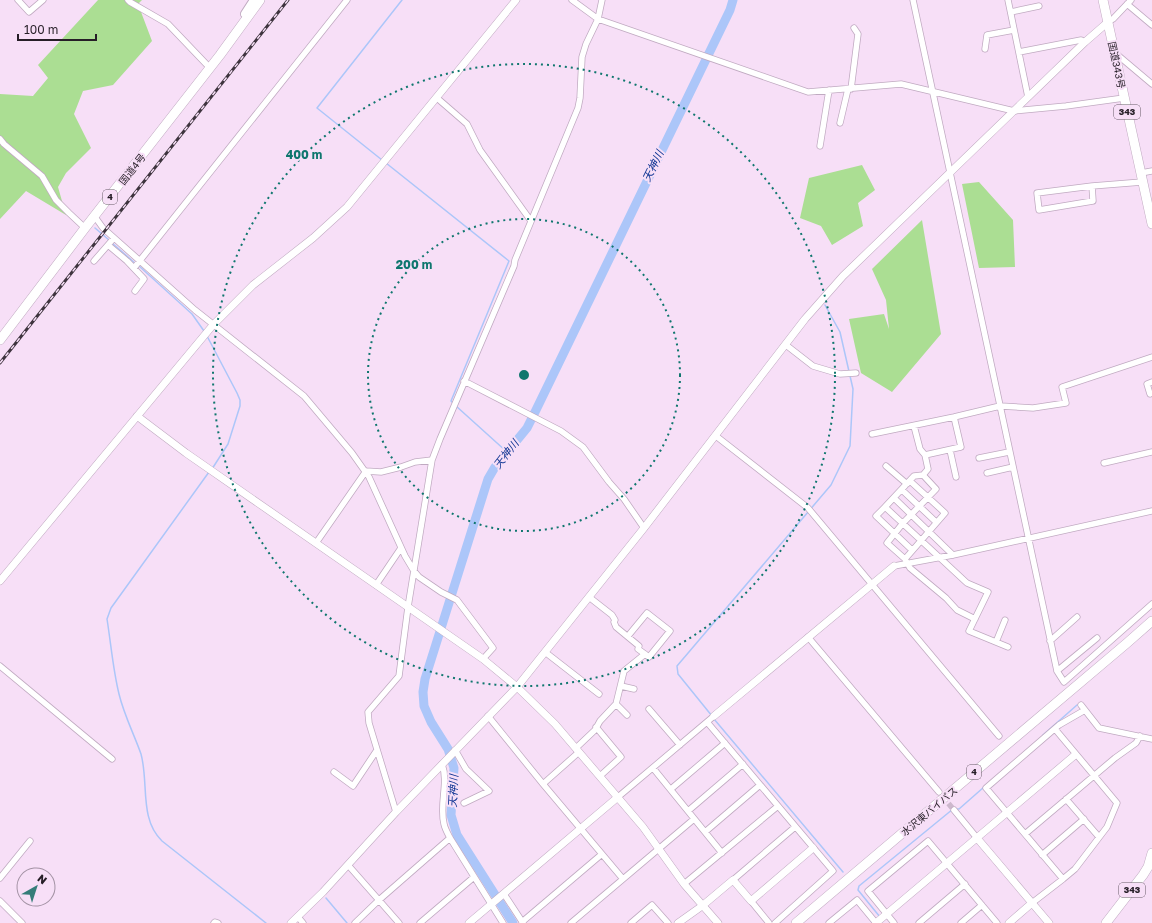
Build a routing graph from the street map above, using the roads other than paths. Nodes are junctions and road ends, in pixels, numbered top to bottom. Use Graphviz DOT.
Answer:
graph roads {
  1 [pos="18,0"];
  2 [pos="43,0"];
  3 [pos="128,0"];
  4 [pos="254,0"];
  5 [pos="260,0"];
  6 [pos="347,0"];
  7 [pos="516,0"];
  8 [pos="572,0"];
  9 [pos="602,0"];
  10 [pos="913,0"];
  11 [pos="1008,0"];
  12 [pos="1103,0"];
  13 [pos="1129,2"];
  14 [pos="1039,6"];
  15 [pos="1011,12"];
  16 [pos="598,19"];
  17 [pos="1108,22"];
  18 [pos="1152,25"];
  19 [pos="854,28"];
  20 [pos="1014,30"];
  21 [pos="1085,42"];
  22 [pos="985,49"];
  23 [pos="1019,52"];
  24 [pos="1114,52"];
  25 [pos="220,55"];
  26 [pos="210,68"];
  27 [pos="1152,84"];
  28 [pos="849,89"];
  29 [pos="829,90"];
  30 [pos="932,91"];
  31 [pos="1028,97"];
  32 [pos="436,98"];
  33 [pos="1124,98"];
  34 [pos="1014,111"];
  35 [pos="840,123"];
  36 [pos="0,139"];
  37 [pos="820,146"];
  38 [pos="1152,171"];
  39 [pos="950,173"];
  40 [pos="1142,177"];
  41 [pos="1092,186"];
  42 [pos="1149,198"];
  43 [pos="95,217"];
  44 [pos="531,220"];
  45 [pos="1152,224"];
  46 [pos="86,228"];
  47 [pos="111,242"];
  48 [pos="94,261"];
  49 [pos="138,264"];
  50 [pos="134,291"];
  51 [pos="213,325"];
  52 [pos="0,340"];
  53 [pos="786,345"];
  54 [pos="1152,357"];
  55 [pos="856,373"];
  56 [pos="464,381"];
  57 [pos="1152,382"];
  58 [pos="1150,394"];
  59 [pos="1000,406"];
  60 [pos="137,416"];
  61 [pos="954,417"];
  62 [pos="914,426"];
  63 [pos="872,434"];
  64 [pos="716,436"];
  65 [pos="950,450"];
  66 [pos="1009,452"];
  67 [pos="1152,452"];
  68 [pos="925,455"];
  69 [pos="979,458"];
  70 [pos="432,460"];
  71 [pos="1104,463"];
  72 [pos="886,466"];
  73 [pos="1013,467"];
  74 [pos="366,471"];
  75 [pos="987,473"];
  76 [pos="922,475"];
  77 [pos="956,477"];
  78 [pos="908,482"];
  79 [pos="902,490"];
  80 [pos="894,498"];
  81 [pos="927,498"];
  82 [pos="919,506"];
  83 [pos="885,507"];
  84 [pos="1152,511"];
  85 [pos="911,514"];
  86 [pos="936,522"];
  87 [pos="903,523"];
  88 [pos="644,528"];
  89 [pos="929,531"];
  90 [pos="895,534"];
  91 [pos="921,539"];
  92 [pos="1028,539"];
  93 [pos="316,543"];
  94 [pos="401,548"];
  95 [pos="912,550"];
  96 [pos="953,555"];
  97 [pos="939,558"];
  98 [pos="906,561"];
  99 [pos="894,566"];
  100 [pos="414,571"];
  101 [pos="0,581"];
  102 [pos="872,584"];
  103 [pos="376,585"];
  104 [pos="589,597"];
  105 [pos="1152,604"];
  106 [pos="408,607"];
  107 [pos="1077,617"];
  108 [pos="975,619"];
  109 [pos="1005,620"];
  110 [pos="1152,620"];
  111 [pos="628,636"];
  112 [pos="808,637"];
  113 [pos="1097,638"];
  114 [pos="1050,641"];
  115 [pos="996,642"];
  116 [pos="1008,647"];
  117 [pos="545,652"];
  118 [pos="645,654"];
  119 [pos="483,659"];
  120 [pos="0,666"];
  121 [pos="1057,671"];
  122 [pos="621,686"];
  123 [pos="517,687"];
  124 [pos="634,689"];
  125 [pos="599,694"];
  126 [pos="616,704"];
  127 [pos="1081,705"];
  128 [pos="649,709"];
  129 [pos="1085,710"];
  130 [pos="627,715"];
  131 [pos="488,716"];
  132 [pos="711,719"];
  133 [pos="596,727"];
  134 [pos="1055,730"];
  135 [pos="999,736"];
  136 [pos="1140,736"];
  137 [pos="1152,738"];
  138 [pos="725,743"];
  139 [pos="680,745"];
  140 [pos="377,750"];
  141 [pos="455,750"];
  142 [pos="578,750"];
  143 [pos="1075,755"];
  144 [pos="112,759"];
  145 [pos="442,764"];
  146 [pos="743,764"];
  147 [pos="653,768"];
  148 [pos="334,772"];
  149 [pos="600,776"];
  150 [pos="1093,776"];
  151 [pos="543,784"];
  152 [pos="760,785"];
  153 [pos="671,789"];
  154 [pos="939,792"];
  155 [pos="618,797"];
  156 [pos="1066,799"];
  157 [pos="464,803"];
  158 [pos="778,806"];
  159 [pos="954,810"];
  160 [pos="688,811"];
  161 [pos="396,812"];
  162 [pos="1006,813"];
  163 [pos="694,819"];
  164 [pos="1084,819"];
  165 [pos="795,827"];
  166 [pos="581,829"];
  167 [pos="705,832"];
  168 [pos="1025,834"];
  169 [pos="450,838"];
  170 [pos="977,838"];
  171 [pos="1099,838"];
  172 [pos="30,841"];
  173 [pos="813,848"];
  174 [pos="659,849"];
  175 [pos="722,853"];
  176 [pos="1152,853"];
  177 [pos="602,854"];
  178 [pos="1042,855"];
  179 [pos="947,863"];
  180 [pos="348,865"];
  181 [pos="1150,870"];
  182 [pos="474,877"];
  183 [pos="0,878"];
  184 [pos="623,879"];
  185 [pos="1063,879"];
  186 [pos="733,880"];
  187 [pos="684,884"];
  188 [pos="965,884"];
  189 [pos="504,894"];
  190 [pos="379,900"];
  191 [pos="0,901"];
  192 [pos="751,901"];
  193 [pos="1032,903"];
  194 [pos="491,904"];
  195 [pos="982,905"];
  196 [pos="702,906"];
  197 [pos="887,914"];
  198 [pos="300,920"];
  199 [pos="523,922"];
  200 [pos="22,923"];
  201 [pos="214,923"];
  202 [pos="218,923"];
  203 [pos="291,923"];
  204 [pos="355,923"];
  205 [pos="399,923"];
  206 [pos="420,923"];
  207 [pos="469,923"];
  208 [pos="503,923"];
  209 [pos="571,923"];
  210 [pos="631,923"];
  211 [pos="668,923"];
  212 [pos="678,923"];
  213 [pos="718,923"];
  214 [pos="769,923"];
  215 [pos="775,923"];
  216 [pos="796,923"];
  217 [pos="829,923"];
  218 [pos="876,923"];
  219 [pos="894,923"];
  220 [pos="919,923"];
  221 [pos="961,923"];
  222 [pos="997,923"];
  223 [pos="1009,923"];
  224 [pos="1049,923"];
  225 [pos="1106,923"];
  1 -- 2 [label="street"];
  3 -- 26 [label="street"];
  4 -- 25 [label="main road"];
  5 -- 25 [label="highway, 4"];
  6 -- 49 [label="street"];
  7 -- 32 [label="street"];
  8 -- 16 [label="street"];
  9 -- 16 [label="street"];
  10 -- 30 [label="street"];
  11 -- 15 [label="street"];
  12 -- 17 [label="highway, 国道343号 / 343"];
  13 -- 17 [label="street"];
  13 -- 18 [label="street"];
  14 -- 15 [label="street"];
  15 -- 20 [label="street"];
  16 -- 29 [label="street"];
  16 -- 44 [label="street"];
  17 -- 21 [label="street"];
  17 -- 24 [label="highway, 国道343号 / 343"];
  19 -- 28 [label="street"];
  20 -- 22 [label="street"];
  20 -- 23 [label="street"];
  21 -- 23 [label="street"];
  21 -- 31 [label="street"];
  23 -- 31 [label="street"];
  24 -- 27 [label="street"];
  24 -- 33 [label="highway, 国道343号 / 343"];
  25 -- 26 [label="highway, 国道4号 / 4"];
  26 -- 43 [label="highway, 国道4号 / 4"];
  28 -- 29 [label="street"];
  28 -- 30 [label="street"];
  28 -- 35 [label="street"];
  29 -- 37 [label="street"];
  30 -- 34 [label="street"];
  30 -- 39 [label="street"];
  31 -- 34 [label="street"];
  32 -- 44 [label="street"];
  32 -- 51 [label="street"];
  33 -- 34 [label="street"];
  33 -- 40 [label="highway, 国道343号 / 343"];
  34 -- 39 [label="street"];
  36 -- 46 [label="street"];
  38 -- 40 [label="street"];
  39 -- 53 [label="street"];
  39 -- 59 [label="street"];
  40 -- 41 [label="street"];
  40 -- 42 [label="highway, 国道343号 / 343"];
  41 -- 41 [label="street"];
  42 -- 45 [label="highway, 国道343号 / 343"];
  43 -- 46 [label="highway, 国道4号 / 4"];
  43 -- 47 [label="street"];
  44 -- 56 [label="street"];
  46 -- 52 [label="highway, 国道4号 / 4"];
  47 -- 48 [label="street"];
  47 -- 49 [label="street"];
  47 -- 49 [label="street"];
  49 -- 50 [label="street"];
  49 -- 51 [label="street"];
  51 -- 60 [label="street"];
  51 -- 74 [label="street"];
  53 -- 55 [label="street"];
  53 -- 64 [label="street"];
  54 -- 59 [label="street"];
  56 -- 70 [label="street"];
  56 -- 88 [label="street"];
  57 -- 58 [label="street"];
  59 -- 61 [label="street"];
  59 -- 66 [label="street"];
  60 -- 93 [label="street"];
  60 -- 101 [label="street"];
  61 -- 62 [label="street"];
  61 -- 65 [label="street"];
  62 -- 63 [label="street"];
  62 -- 68 [label="street"];
  64 -- 88 [label="street"];
  64 -- 102 [label="street"];
  65 -- 68 [label="street"];
  65 -- 77 [label="street"];
  66 -- 69 [label="street"];
  66 -- 73 [label="street"];
  67 -- 71 [label="street"];
  68 -- 76 [label="street"];
  70 -- 74 [label="street"];
  70 -- 100 [label="street"];
  72 -- 78 [label="street"];
  73 -- 75 [label="street"];
  73 -- 92 [label="street"];
  74 -- 93 [label="street"];
  74 -- 94 [label="street"];
  76 -- 78 [label="street"];
  76 -- 81 [label="street"];
  78 -- 79 [label="street"];
  78 -- 81 [label="street"];
  79 -- 80 [label="street"];
  79 -- 82 [label="street"];
  80 -- 83 [label="street"];
  80 -- 85 [label="street"];
  81 -- 82 [label="street"];
  81 -- 86 [label="street"];
  82 -- 85 [label="street"];
  82 -- 86 [label="street"];
  83 -- 87 [label="street"];
  83 -- 90 [label="street"];
  84 -- 92 [label="street"];
  85 -- 87 [label="street"];
  85 -- 89 [label="street"];
  86 -- 89 [label="street"];
  87 -- 90 [label="street"];
  87 -- 91 [label="street"];
  88 -- 104 [label="street"];
  89 -- 91 [label="street"];
  89 -- 96 [label="street"];
  90 -- 95 [label="street"];
  90 -- 98 [label="street"];
  91 -- 95 [label="street"];
  91 -- 97 [label="street"];
  92 -- 96 [label="street"];
  92 -- 114 [label="street"];
  93 -- 103 [label="street"];
  94 -- 100 [label="street"];
  94 -- 103 [label="street"];
  95 -- 98 [label="street"];
  96 -- 97 [label="street"];
  97 -- 98 [label="street"];
  97 -- 108 [label="street"];
  98 -- 99 [label="street"];
  98 -- 108 [label="street"];
  99 -- 102 [label="street"];
  100 -- 106 [label="street"];
  100 -- 119 [label="street"];
  102 -- 112 [label="street"];
  102 -- 135 [label="street"];
  103 -- 106 [label="street"];
  104 -- 111 [label="street"];
  104 -- 117 [label="street"];
  105 -- 121 [label="street"];
  106 -- 119 [label="street"];
  106 -- 140 [label="street"];
  107 -- 114 [label="street"];
  108 -- 115 [label="street"];
  109 -- 115 [label="street"];
  110 -- 216 [label="highway, 水沢東バイパス / 4"];
  111 -- 118 [label="street"];
  111 -- 118 [label="street"];
  112 -- 132 [label="street"];
  112 -- 154 [label="street"];
  113 -- 121 [label="street"];
  114 -- 121 [label="street"];
  115 -- 116 [label="street"];
  117 -- 123 [label="street"];
  117 -- 125 [label="street"];
  118 -- 122 [label="street"];
  119 -- 123 [label="street"];
  120 -- 144 [label="street"];
  122 -- 124 [label="street"];
  122 -- 126 [label="street"];
  123 -- 131 [label="street"];
  123 -- 142 [label="street"];
  126 -- 130 [label="street"];
  126 -- 133 [label="street"];
  127 -- 129 [label="street"];
  128 -- 139 [label="street"];
  129 -- 134 [label="street"];
  129 -- 136 [label="street"];
  131 -- 141 [label="street"];
  131 -- 151 [label="street"];
  132 -- 138 [label="street"];
  132 -- 139 [label="street"];
  133 -- 142 [label="street"];
  133 -- 149 [label="street"];
  134 -- 143 [label="street"];
  134 -- 162 [label="street"];
  136 -- 137 [label="street"];
  136 -- 150 [label="street"];
  138 -- 146 [label="street"];
  138 -- 153 [label="street"];
  139 -- 147 [label="street"];
  140 -- 148 [label="street"];
  140 -- 161 [label="street"];
  141 -- 145 [label="street"];
  141 -- 157 [label="street"];
  142 -- 149 [label="street"];
  142 -- 151 [label="street"];
  143 -- 150 [label="street"];
  143 -- 162 [label="street"];
  145 -- 161 [label="street"];
  145 -- 169 [label="street"];
  146 -- 152 [label="street"];
  146 -- 160 [label="street"];
  147 -- 153 [label="street"];
  147 -- 155 [label="street"];
  149 -- 155 [label="street"];
  150 -- 156 [label="street"];
  150 -- 171 [label="street"];
  151 -- 166 [label="street"];
  152 -- 158 [label="street"];
  152 -- 167 [label="street"];
  153 -- 160 [label="street"];
  155 -- 166 [label="street"];
  155 -- 174 [label="street"];
  156 -- 164 [label="street"];
  156 -- 168 [label="street"];
  158 -- 165 [label="street"];
  158 -- 175 [label="street"];
  159 -- 170 [label="street"];
  160 -- 163 [label="street"];
  161 -- 180 [label="street"];
  162 -- 168 [label="street"];
  162 -- 170 [label="street"];
  163 -- 167 [label="street"];
  163 -- 174 [label="street"];
  164 -- 171 [label="street"];
  164 -- 178 [label="street"];
  165 -- 173 [label="street"];
  165 -- 186 [label="street"];
  166 -- 177 [label="street"];
  166 -- 189 [label="street"];
  167 -- 175 [label="street"];
  168 -- 178 [label="street"];
  169 -- 182 [label="street"];
  169 -- 190 [label="street"];
  170 -- 179 [label="street"];
  170 -- 193 [label="street"];
  171 -- 185 [label="street"];
  172 -- 183 [label="street"];
  173 -- 192 [label="street"];
  173 -- 215 [label="street"];
  174 -- 184 [label="street"];
  174 -- 187 [label="street"];
  175 -- 187 [label="street"];
  176 -- 181 [label="highway, 343"];
  177 -- 184 [label="street"];
  177 -- 199 [label="street"];
  178 -- 185 [label="street"];
  179 -- 188 [label="street"];
  179 -- 197 [label="street"];
  179 -- 197 [label="street"];
  180 -- 190 [label="street"];
  180 -- 198 [label="street"];
  181 -- 225 [label="highway, 343"];
  182 -- 194 [label="street"];
  182 -- 206 [label="street"];
  184 -- 209 [label="street"];
  185 -- 193 [label="street"];
  186 -- 192 [label="street"];
  186 -- 196 [label="street"];
  187 -- 196 [label="street"];
  188 -- 195 [label="street"];
  188 -- 220 [label="street"];
  189 -- 194 [label="street"];
  189 -- 199 [label="street"];
  190 -- 204 [label="street"];
  190 -- 205 [label="street"];
  191 -- 200 [label="street"];
  192 -- 214 [label="street"];
  193 -- 223 [label="street"];
  193 -- 224 [label="street"];
  194 -- 207 [label="street"];
  194 -- 208 [label="street"];
  195 -- 221 [label="street"];
  195 -- 222 [label="street"];
  196 -- 212 [label="street"];
  196 -- 213 [label="street"];
  197 -- 218 [label="street"];
  197 -- 219 [label="street"];
  198 -- 203 [label="street"];
  201 -- 202 [label="street"];
  210 -- 211 [label="street"];
  217 -- 218 [label="street"];
}
